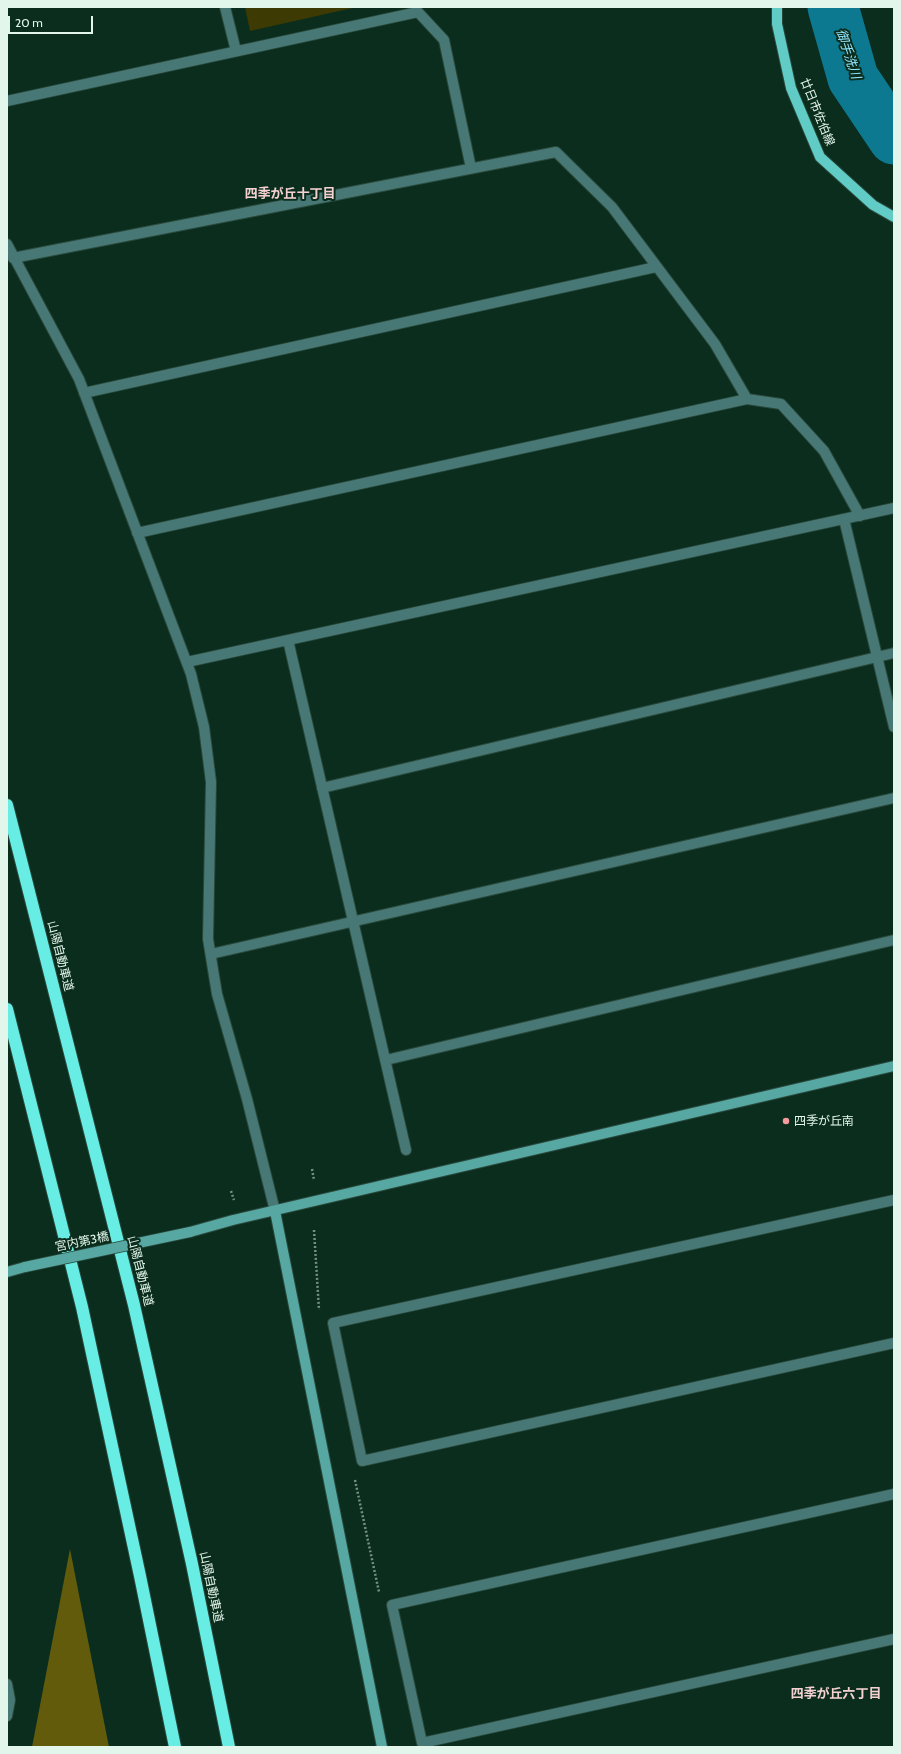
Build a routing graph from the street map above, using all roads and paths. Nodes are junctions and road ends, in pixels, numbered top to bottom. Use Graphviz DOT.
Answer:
graph roads {
  1 [pos="225,7"];
  2 [pos="777,7"];
  3 [pos="236,51"];
  4 [pos="7,101"];
  5 [pos="471,168"];
  6 [pos="894,217"];
  7 [pos="7,244"];
  8 [pos="13,258"];
  9 [pos="656,268"];
  10 [pos="84,393"];
  11 [pos="748,399"];
  12 [pos="894,508"];
  13 [pos="860,516"];
  14 [pos="844,519"];
  15 [pos="137,533"];
  16 [pos="288,640"];
  17 [pos="894,653"];
  18 [pos="877,657"];
  19 [pos="187,662"];
  20 [pos="894,727"];
  21 [pos="322,788"];
  22 [pos="894,798"];
  23 [pos="7,804"];
  24 [pos="353,922"];
  25 [pos="894,940"];
  26 [pos="211,954"];
  27 [pos="7,1009"];
  28 [pos="386,1060"];
  29 [pos="894,1066"];
  30 [pos="406,1150"];
  31 [pos="894,1200"];
  32 [pos="275,1211"];
  33 [pos="314,1230"];
  34 [pos="7,1272"];
  35 [pos="320,1317"];
  36 [pos="894,1343"];
  37 [pos="354,1476"];
  38 [pos="894,1494"];
  39 [pos="380,1597"];
  40 [pos="894,1639"];
  41 [pos="7,1684"];
  42 [pos="7,1716"];
  43 [pos="175,1747"];
  44 [pos="229,1747"];
  45 [pos="382,1747"];
  1 -- 3 [label="street"];
  2 -- 6 [label="main road, 廿日市佐伯線"];
  3 -- 4 [label="street"];
  3 -- 5 [label="street"];
  5 -- 8 [label="street"];
  5 -- 9 [label="street"];
  7 -- 8 [label="street"];
  8 -- 10 [label="street"];
  9 -- 10 [label="street"];
  9 -- 11 [label="street"];
  10 -- 15 [label="street"];
  11 -- 13 [label="street"];
  11 -- 15 [label="street"];
  12 -- 13 [label="street"];
  13 -- 14 [label="street"];
  14 -- 16 [label="street"];
  14 -- 18 [label="street"];
  15 -- 19 [label="street"];
  16 -- 19 [label="street"];
  16 -- 21 [label="street"];
  17 -- 18 [label="street"];
  18 -- 20 [label="street"];
  18 -- 21 [label="street"];
  19 -- 26 [label="street"];
  21 -- 24 [label="street"];
  22 -- 24 [label="street"];
  23 -- 44 [label="highway, 山陽自動車道"];
  24 -- 26 [label="street"];
  24 -- 28 [label="street"];
  25 -- 28 [label="street"];
  26 -- 32 [label="street"];
  27 -- 43 [label="highway"];
  28 -- 30 [label="street"];
  29 -- 32 [label="street, 宮内第3橋"];
  31 -- 36 [label="street"];
  32 -- 34 [label="street, 宮内第3橋, bridge"];
  32 -- 45 [label="street"];
  33 -- 35 [label="path"];
  37 -- 39 [label="path"];
  38 -- 40 [label="street"];
  41 -- 42 [label="street"];
}
